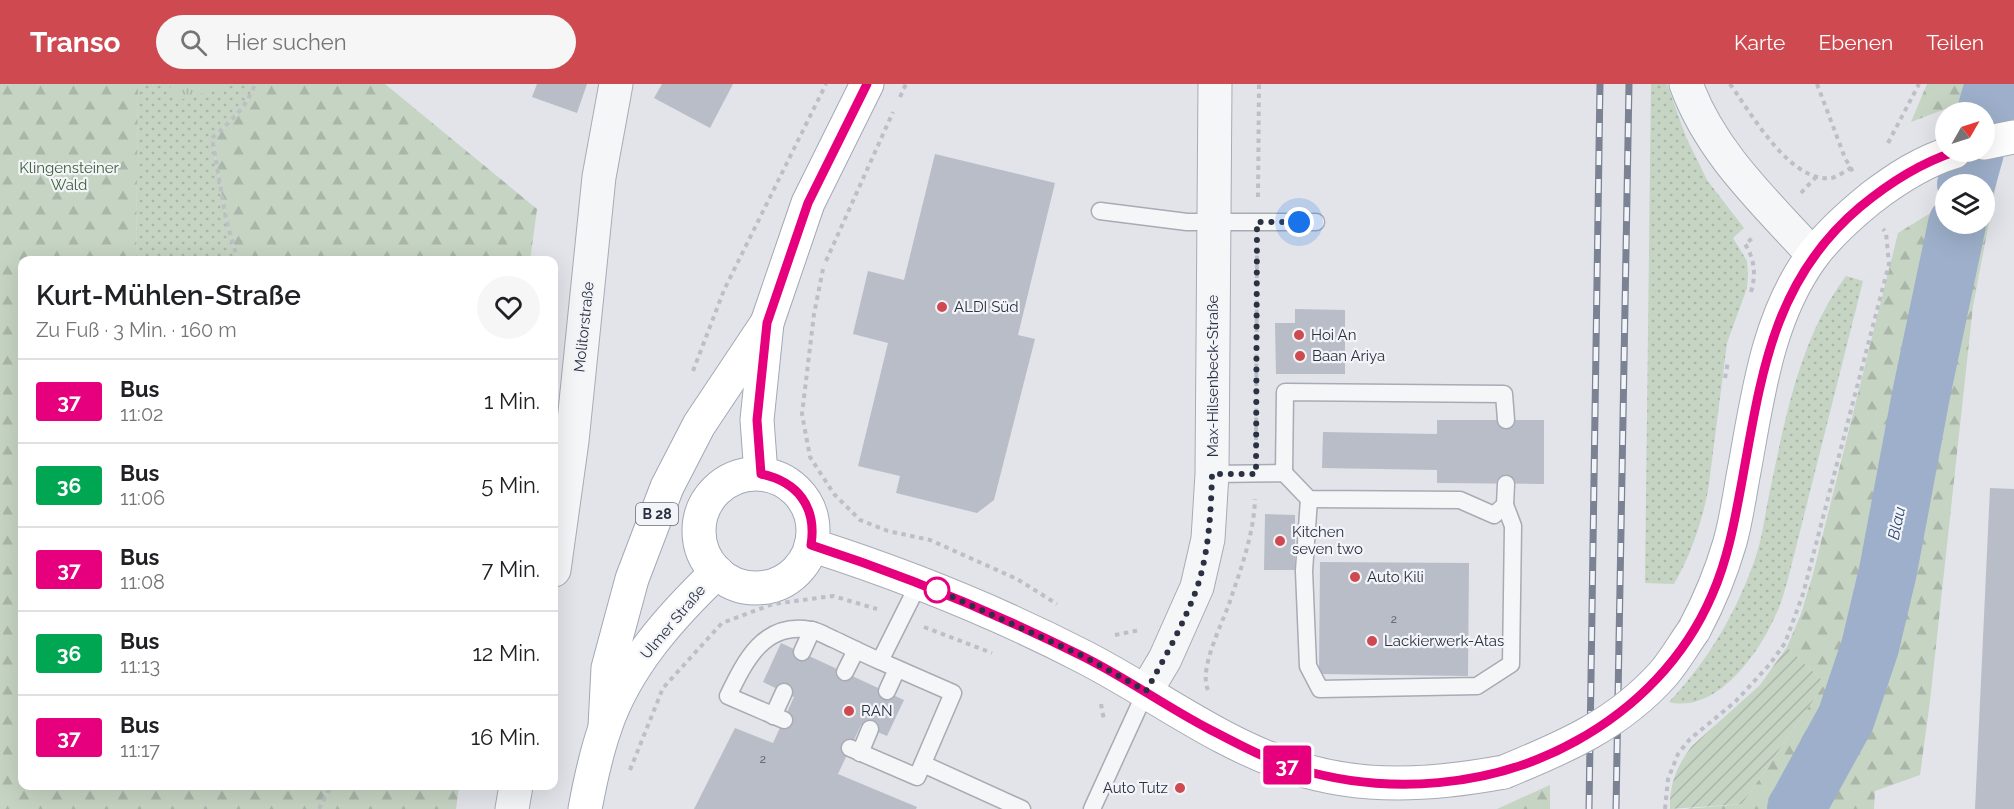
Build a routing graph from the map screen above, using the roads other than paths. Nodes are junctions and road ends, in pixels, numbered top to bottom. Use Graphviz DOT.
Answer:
graph roads {
  1 [pos="616,84"];
  2 [pos="867,84"];
  3 [pos="1215,84"];
  4 [pos="1686,84"];
  5 [pos="2014,137"];
  6 [pos="1995,141"];
  7 [pos="1935,158"];
  8 [pos="1100,211"];
  9 [pos="1214,221"];
  10 [pos="1316,222"];
  11 [pos="1813,255"];
  12 [pos="767,323"];
  13 [pos="1506,420"];
  14 [pos="1284,473"];
  15 [pos="761,474"];
  16 [pos="1212,474"];
  17 [pos="1506,484"];
  18 [pos="1309,499"];
  19 [pos="1500,510"];
  20 [pos="558,541"];
  21 [pos="811,545"];
  22 [pos="717,572"];
  23 [pos="919,583"];
  24 [pos="812,630"];
  25 [pos="856,650"];
  26 [pos="802,652"];
  27 [pos="880,661"];
  28 [pos="897,669"];
  29 [pos="845,672"];
  30 [pos="887,691"];
  31 [pos="1146,691"];
  32 [pos="784,692"];
  33 [pos="605,727"];
  34 [pos="870,729"];
  35 [pos="923,764"];
  36 [pos="515,790"];
  37 [pos="512,809"];
  38 [pos="585,809"];
  39 [pos="1022,809"];
  40 [pos="1092,809"];
  1 -- 20 [label="street, Molitorstraße"];
  2 -- 12 [label="street, B 28"];
  3 -- 9 [label="street, Max-Hilsenbeck-Straße"];
  4 -- 11 [label="street"];
  5 -- 6 [label="street"];
  7 -- 11 [label="street"];
  8 -- 9 [label="lane"];
  9 -- 10 [label="lane"];
  9 -- 16 [label="street, Max-Hilsenbeck-Straße"];
  11 -- 31 [label="street, bridge"];
  12 -- 15 [label="street, B 28"];
  12 -- 33 [label="street, B 28"];
  13 -- 14 [label="lane"];
  14 -- 16 [label="lane"];
  14 -- 18 [label="lane"];
  15 -- 21 [label="street"];
  15 -- 22 [label="street"];
  16 -- 31 [label="street, Max-Hilsenbeck-Straße"];
  17 -- 19 [label="lane"];
  18 -- 19 [label="lane"];
  18 -- 19 [label="lane"];
  21 -- 22 [label="street"];
  21 -- 23 [label="street"];
  22 -- 33 [label="street, Ulmer Straße / B 28"];
  23 -- 27 [label="lane"];
  23 -- 31 [label="street"];
  24 -- 25 [label="lane"];
  24 -- 26 [label="lane"];
  24 -- 32 [label="lane"];
  25 -- 27 [label="lane"];
  25 -- 29 [label="lane"];
  27 -- 28 [label="lane"];
  28 -- 30 [label="lane"];
  28 -- 35 [label="lane"];
  31 -- 40 [label="lane"];
  33 -- 38 [label="street, Ulmer Straße / B 28"];
  34 -- 35 [label="lane"];
  35 -- 39 [label="lane"];
  36 -- 37 [label="street"];
}
